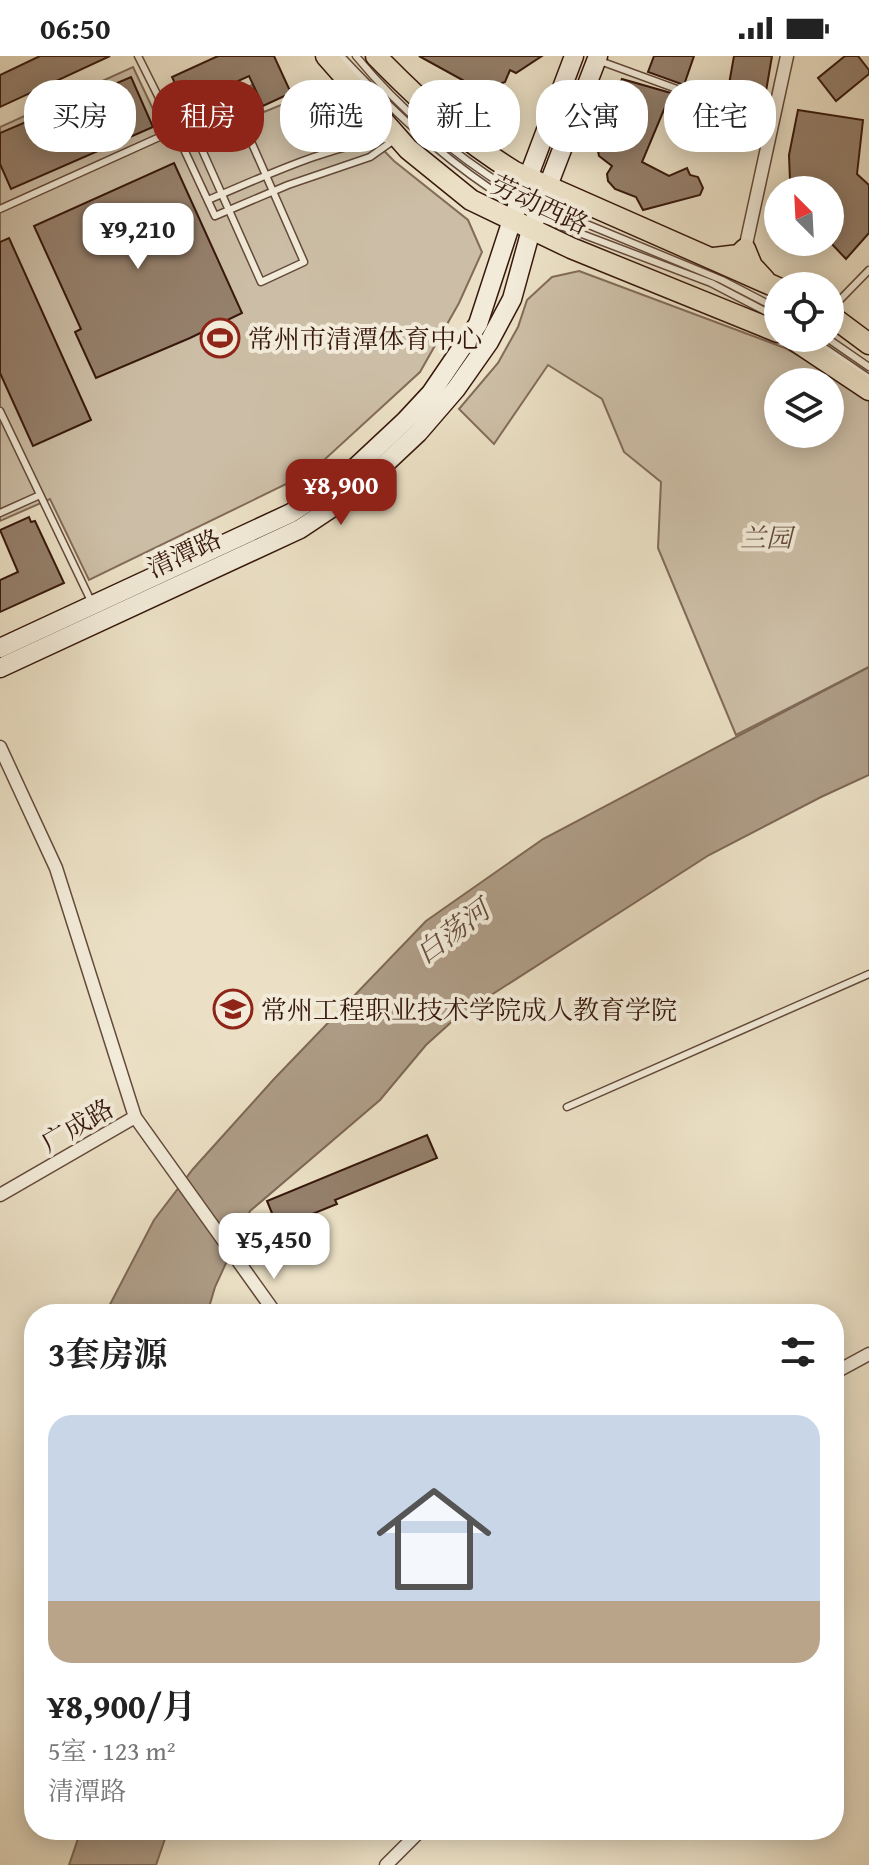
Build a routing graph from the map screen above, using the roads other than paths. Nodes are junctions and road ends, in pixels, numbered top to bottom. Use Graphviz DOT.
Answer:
graph roads {
  1 [pos="138,56"];
  2 [pos="326,56"];
  3 [pos="341,56"];
  4 [pos="356,56"];
  5 [pos="376,56"];
  6 [pos="574,56"];
  7 [pos="787,56"];
  8 [pos="597,58"];
  9 [pos="664,83"];
  10 [pos="152,84"];
  11 [pos="776,109"];
  12 [pos="397,138"];
  13 [pos="152,140"];
  14 [pos="185,152"];
  15 [pos="767,152"];
  16 [pos="266,175"];
  17 [pos="273,192"];
  18 [pos="222,194"];
  19 [pos="208,200"];
  20 [pos="520,200"];
  21 [pos="0,209"];
  22 [pos="229,210"];
  23 [pos="539,210"];
  24 [pos="745,249"];
  25 [pos="705,265"];
  26 [pos="869,270"];
  27 [pos="764,277"];
  28 [pos="764,284"];
  29 [pos="844,297"];
  30 [pos="764,301"];
  31 [pos="764,311"];
  32 [pos="844,323"];
  33 [pos="764,325"];
  34 [pos="869,344"];
  35 [pos="844,350"];
  36 [pos="812,352"];
  37 [pos="831,352"];
  38 [pos="869,367"];
  39 [pos="869,378"];
  40 [pos="869,390"];
  41 [pos="0,411"];
  42 [pos="40,495"];
  43 [pos="0,513"];
  44 [pos="93,604"];
  45 [pos="0,648"];
  46 [pos="0,668"];
  47 [pos="0,747"];
  48 [pos="869,974"];
  49 [pos="567,1107"];
  50 [pos="135,1117"];
  51 [pos="0,1195"];
  52 [pos="269,1304"];
  53 [pos="869,1354"];
  54 [pos="844,1368"];
  55 [pos="411,1840"];
  56 [pos="386,1865"];
  1 -- 10 [label="lane"];
  2 -- 12 [label="main road, 劳动西路"];
  3 -- 20 [label="lane"];
  4 -- 20 [label="lane"];
  5 -- 20 [label="main road, 劳动西路"];
  6 -- 20 [label="main road, 清潭路"];
  7 -- 11 [label="street"];
  8 -- 9 [label="lane"];
  8 -- 23 [label="main road, 清潭路"];
  12 -- 16 [label="lane"];
  12 -- 17 [label="lane"];
  12 -- 20 [label="main road, 劳动西路"];
  13 -- 21 [label="lane"];
  14 -- 19 [label="lane"];
  15 -- 24 [label="street"];
  16 -- 17 [label="lane"];
  16 -- 18 [label="lane"];
  16 -- 18 [label="lane"];
  17 -- 22 [label="lane"];
  17 -- 22 [label="lane"];
  18 -- 19 [label="lane"];
  18 -- 22 [label="lane"];
  19 -- 22 [label="lane"];
  20 -- 23 [label="main road, 劳动西路"];
  20 -- 23 [label="main road, 劳动西路"];
  20 -- 44 [label="main road, 清潭路"];
  23 -- 25 [label="main road, 劳动西路"];
  23 -- 31 [label="lane"];
  23 -- 33 [label="main road, 劳动西路"];
  23 -- 46 [label="main road, 清潭路"];
  24 -- 25 [label="main road"];
  24 -- 27 [label="main road"];
  25 -- 28 [label="main road, 劳动西路"];
  25 -- 30 [label="lane"];
  26 -- 29 [label="lane"];
  32 -- 34 [label="main road"];
  35 -- 38 [label="lane"];
  36 -- 40 [label="main road"];
  37 -- 39 [label="lane"];
  41 -- 42 [label="lane"];
  42 -- 43 [label="lane"];
  42 -- 44 [label="lane"];
  44 -- 45 [label="main road, 清潭路"];
  47 -- 50 [label="street"];
  48 -- 49 [label="lane"];
  50 -- 51 [label="street, 广成路"];
  50 -- 52 [label="street"];
  53 -- 54 [label="street"];
  55 -- 56 [label="street"];
}
